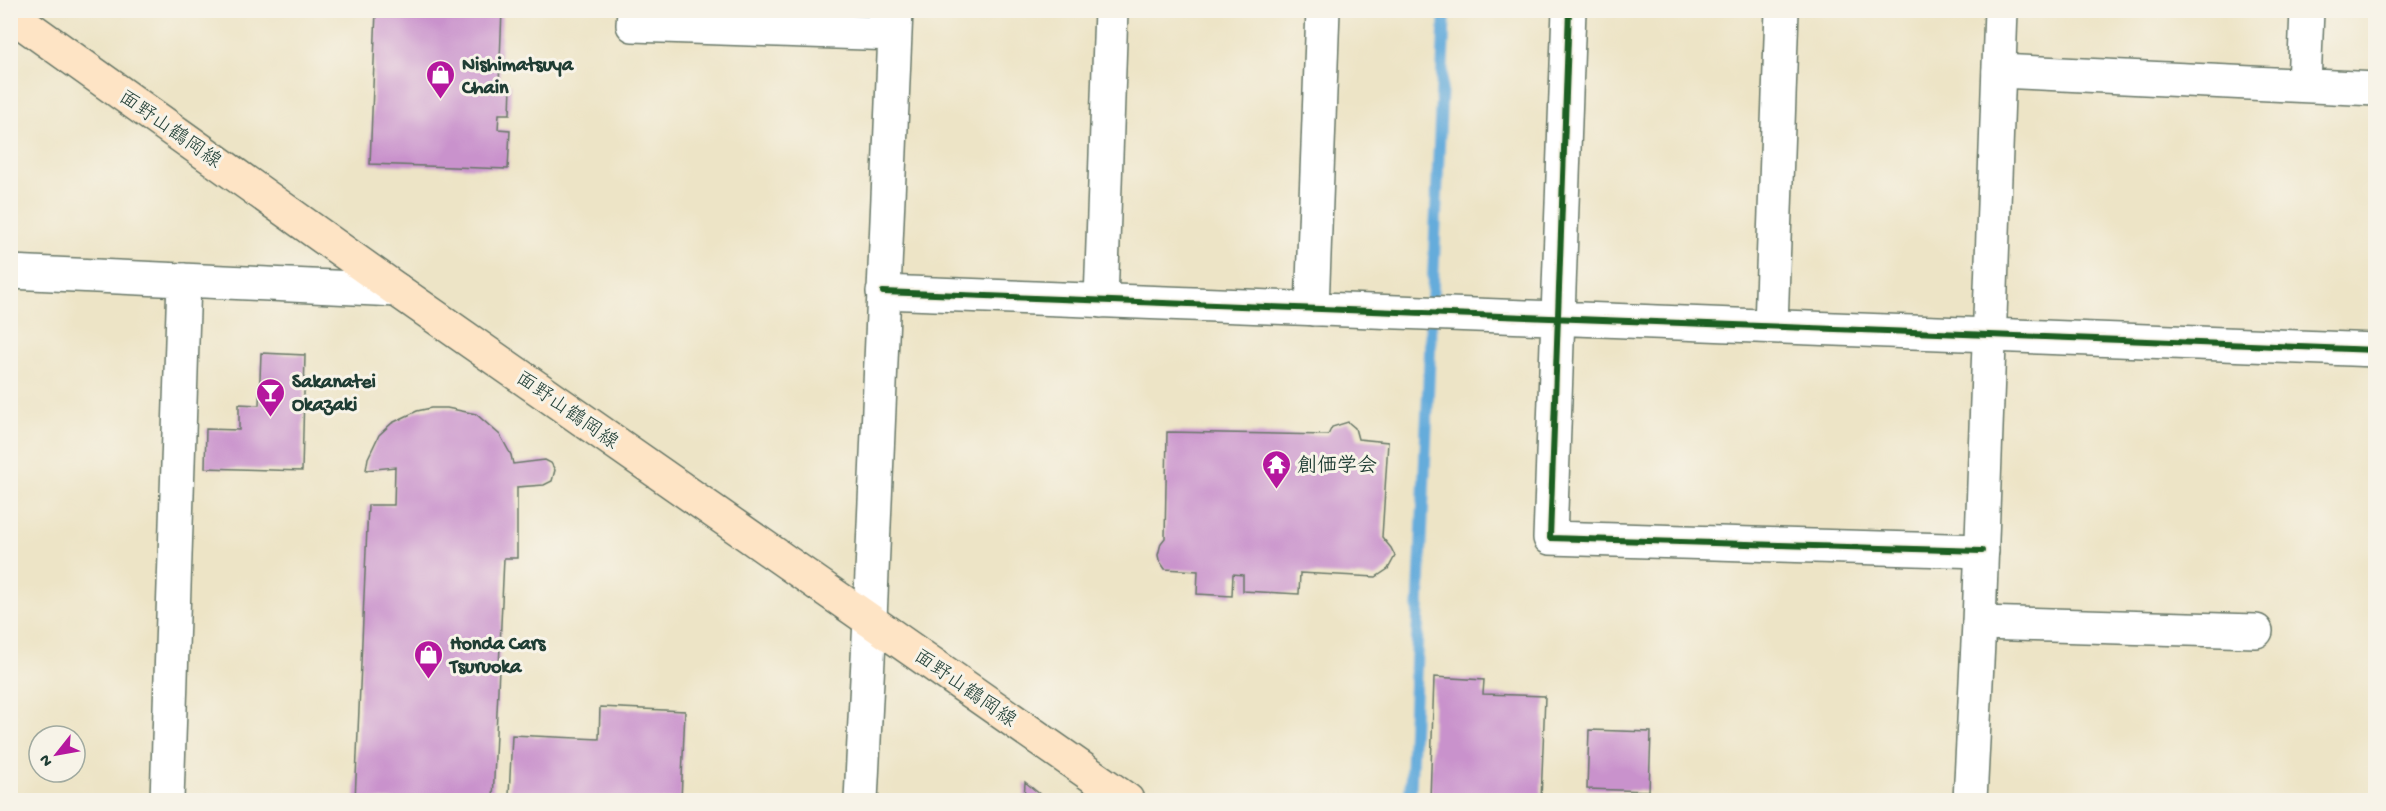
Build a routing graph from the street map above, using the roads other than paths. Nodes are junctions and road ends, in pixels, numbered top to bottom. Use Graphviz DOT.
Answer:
graph roads {
  1 [pos="634,10"];
  2 [pos="1111,10"];
  3 [pos="1323,10"];
  4 [pos="1569,10"];
  5 [pos="1782,10"];
  6 [pos="2001,10"];
  7 [pos="2307,10"];
  8 [pos="10,14"];
  9 [pos="895,22"];
  10 [pos="1999,72"];
  11 [pos="2304,85"];
  12 [pos="2376,89"];
  13 [pos="10,272"];
  14 [pos="184,280"];
  15 [pos="397,290"];
  16 [pos="883,292"];
  17 [pos="1101,301"];
  18 [pos="1312,309"];
  19 [pos="1558,318"];
  20 [pos="1771,327"];
  21 [pos="1988,335"];
  22 [pos="2376,350"];
  23 [pos="1982,551"];
  24 [pos="870,619"];
  25 [pos="1979,623"];
  26 [pos="2256,631"];
  27 [pos="167,801"];
  28 [pos="861,801"];
  29 [pos="1127,801"];
  30 [pos="1970,801"];
  1 -- 9 [label="street"];
  2 -- 17 [label="street"];
  3 -- 18 [label="street"];
  4 -- 19 [label="street"];
  5 -- 20 [label="street"];
  6 -- 10 [label="street"];
  7 -- 11 [label="street"];
  8 -- 15 [label="main road, 面野山鶴岡線"];
  9 -- 16 [label="street"];
  10 -- 11 [label="street"];
  10 -- 21 [label="street"];
  11 -- 12 [label="street"];
  13 -- 14 [label="street"];
  14 -- 15 [label="street"];
  14 -- 27 [label="street"];
  15 -- 24 [label="main road, 面野山鶴岡線"];
  16 -- 17 [label="street"];
  16 -- 24 [label="street"];
  17 -- 18 [label="street"];
  18 -- 19 [label="street"];
  19 -- 20 [label="street"];
  19 -- 23 [label="street"];
  20 -- 21 [label="street"];
  21 -- 22 [label="street"];
  21 -- 23 [label="street"];
  23 -- 25 [label="street"];
  24 -- 28 [label="street"];
  24 -- 29 [label="main road, 面野山鶴岡線"];
  25 -- 26 [label="street"];
  25 -- 30 [label="street"];
}
